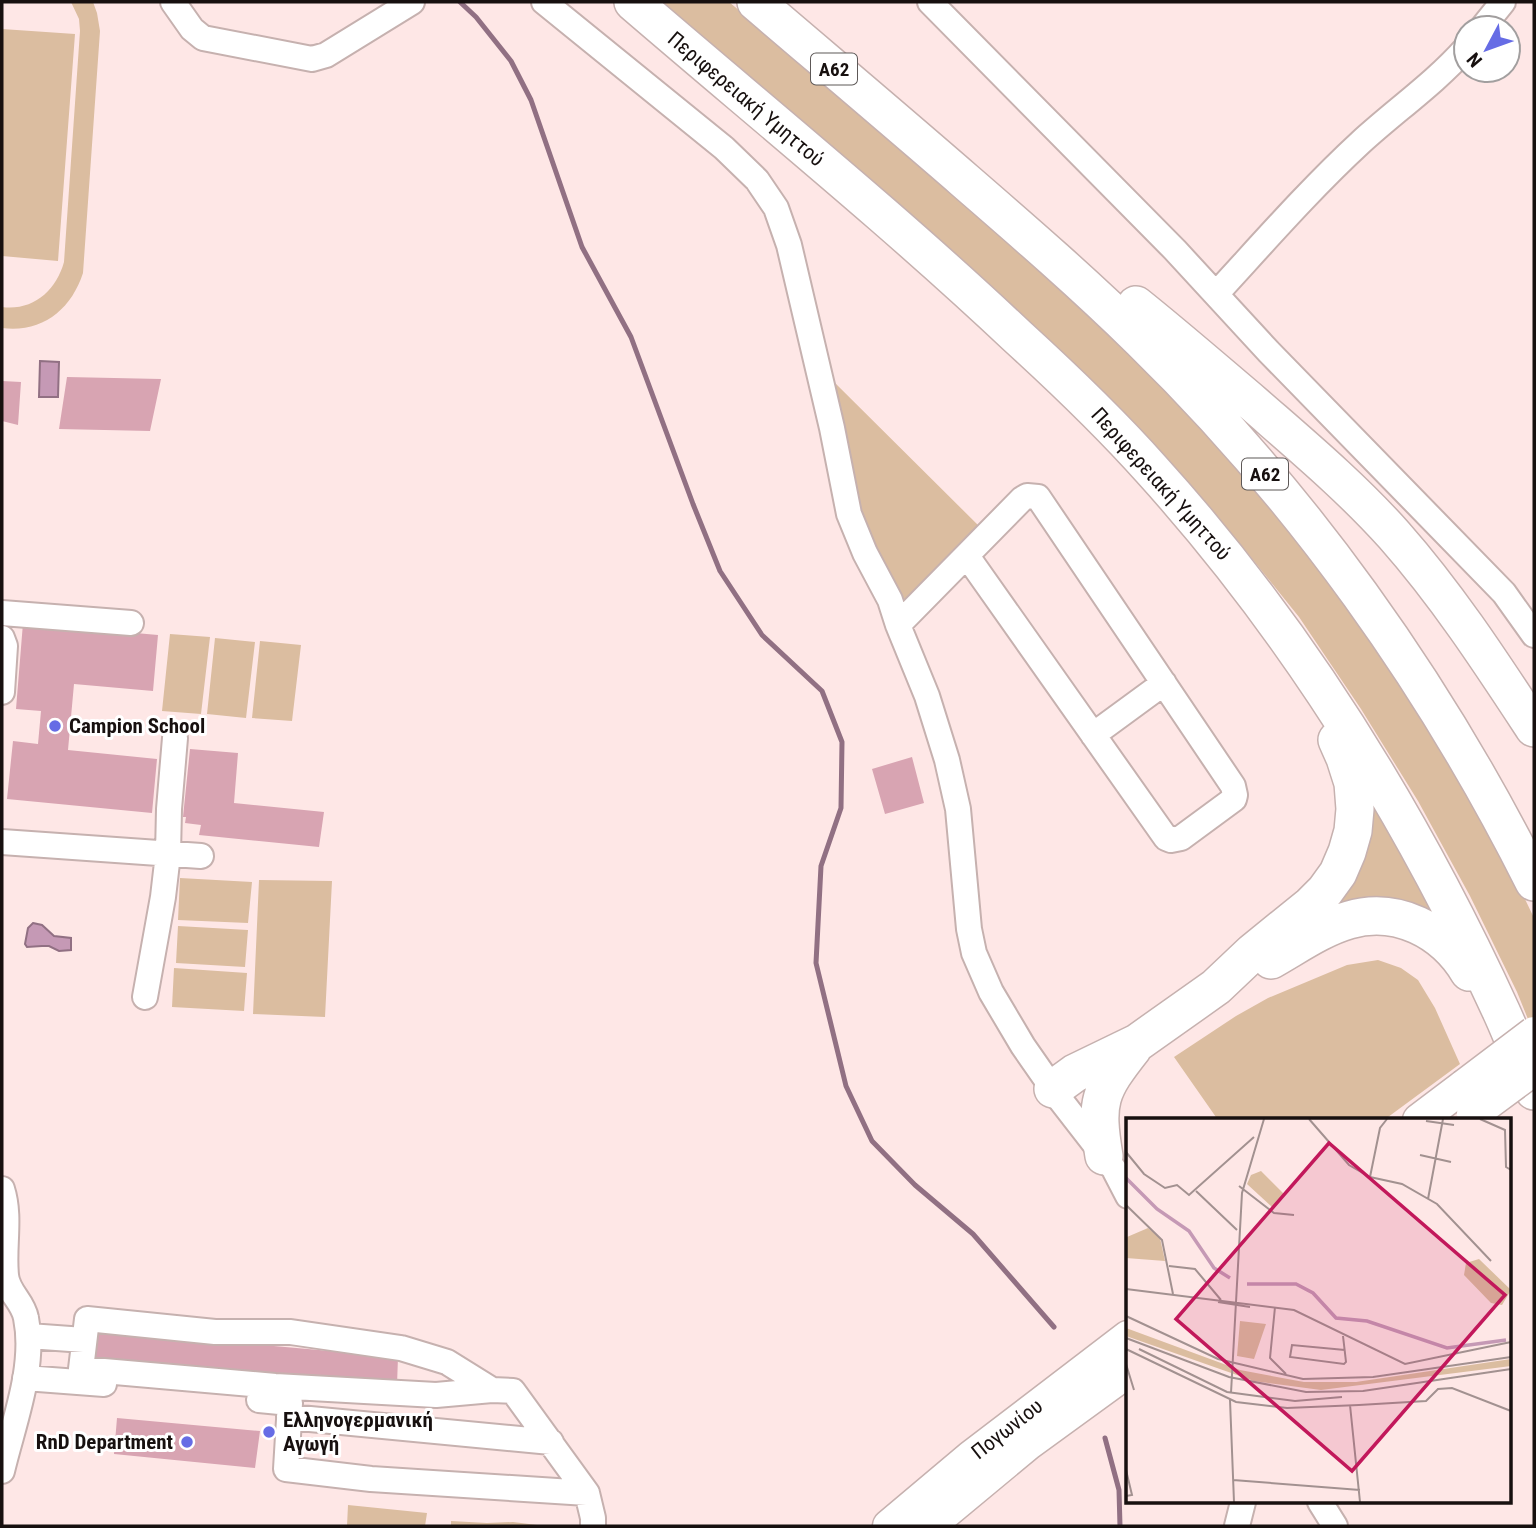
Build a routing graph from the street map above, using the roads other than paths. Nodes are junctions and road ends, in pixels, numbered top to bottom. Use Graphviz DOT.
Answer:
graph roads {
  1 [pos="173,2"];
  2 [pos="412,2"];
  3 [pos="544,2"];
  4 [pos="633,2"];
  5 [pos="756,2"];
  6 [pos="930,2"];
  7 [pos="1452,62"];
  8 [pos="912,135"];
  9 [pos="1216,294"];
  10 [pos="967,556"];
  11 [pos="2,613"];
  12 [pos="131,624"];
  13 [pos="898,625"];
  14 [pos="1534,635"];
  15 [pos="2,638"];
  16 [pos="1288,638"];
  17 [pos="1164,683"];
  18 [pos="2,692"];
  19 [pos="1534,728"];
  20 [pos="1093,735"];
  21 [pos="175,738"];
  22 [pos="2,842"];
  23 [pos="168,854"];
  24 [pos="201,856"];
  25 [pos="1534,882"];
  26 [pos="1216,987"];
  27 [pos="145,997"];
  28 [pos="1529,1050"];
  29 [pos="1128,1054"];
  30 [pos="1534,1091"];
  31 [pos="1057,1095"];
  32 [pos="1467,1107"];
  33 [pos="1426,1118"];
  34 [pos="1115,1169"];
  35 [pos="2,1189"];
  36 [pos="1126,1192"];
  37 [pos="29,1336"];
  38 [pos="85,1340"];
  39 [pos="1126,1340"];
  40 [pos="24,1378"];
  41 [pos="1121,1378"];
  42 [pos="503,1391"];
  43 [pos="289,1417"];
  44 [pos="551,1442"];
  45 [pos="2,1471"];
  46 [pos="587,1493"];
  47 [pos="1242,1504"];
  48 [pos="1321,1504"];
  49 [pos="593,1526"];
  50 [pos="889,1526"];
  51 [pos="929,1526"];
  52 [pos="1237,1526"];
  53 [pos="1335,1526"];
  1 -- 2 [label="street"];
  3 -- 13 [label="street"];
  4 -- 16 [label="highway, Περιφερειακή Υμηττού"];
  5 -- 8 [label="highway, Α62"];
  6 -- 9 [label="street"];
  7 -- 9 [label="street"];
  8 -- 19 [label="highway"];
  8 -- 25 [label="highway, Α62"];
  9 -- 14 [label="street"];
  10 -- 13 [label="street"];
  10 -- 17 [label="street"];
  10 -- 20 [label="street"];
  11 -- 12 [label="street"];
  13 -- 31 [label="street"];
  15 -- 18 [label="street"];
  16 -- 26 [label="highway"];
  16 -- 28 [label="highway, Περιφερειακή Υμηττού"];
  17 -- 20 [label="street"];
  17 -- 20 [label="street"];
  21 -- 23 [label="street"];
  22 -- 23 [label="street"];
  23 -- 24 [label="street"];
  23 -- 27 [label="street"];
  26 -- 28 [label="highway"];
  26 -- 29 [label="highway"];
  28 -- 30 [label="highway, Περιφερειακή Υμηττού"];
  28 -- 32 [label="main road, bridge"];
  29 -- 31 [label="highway"];
  29 -- 34 [label="highway"];
  31 -- 34 [label="street"];
  32 -- 33 [label="main road"];
  34 -- 36 [label="street"];
  35 -- 37 [label="street"];
  37 -- 38 [label="street"];
  37 -- 40 [label="street"];
  38 -- 42 [label="street"];
  38 -- 42 [label="street"];
  39 -- 50 [label="main road, Πογωνίου"];
  40 -- 43 [label="street"];
  40 -- 45 [label="street"];
  41 -- 51 [label="main road, Πογωνίου"];
  42 -- 44 [label="street"];
  43 -- 44 [label="street"];
  43 -- 46 [label="street"];
  44 -- 46 [label="street"];
  46 -- 49 [label="street"];
  47 -- 52 [label="street"];
  48 -- 53 [label="street"];
}
